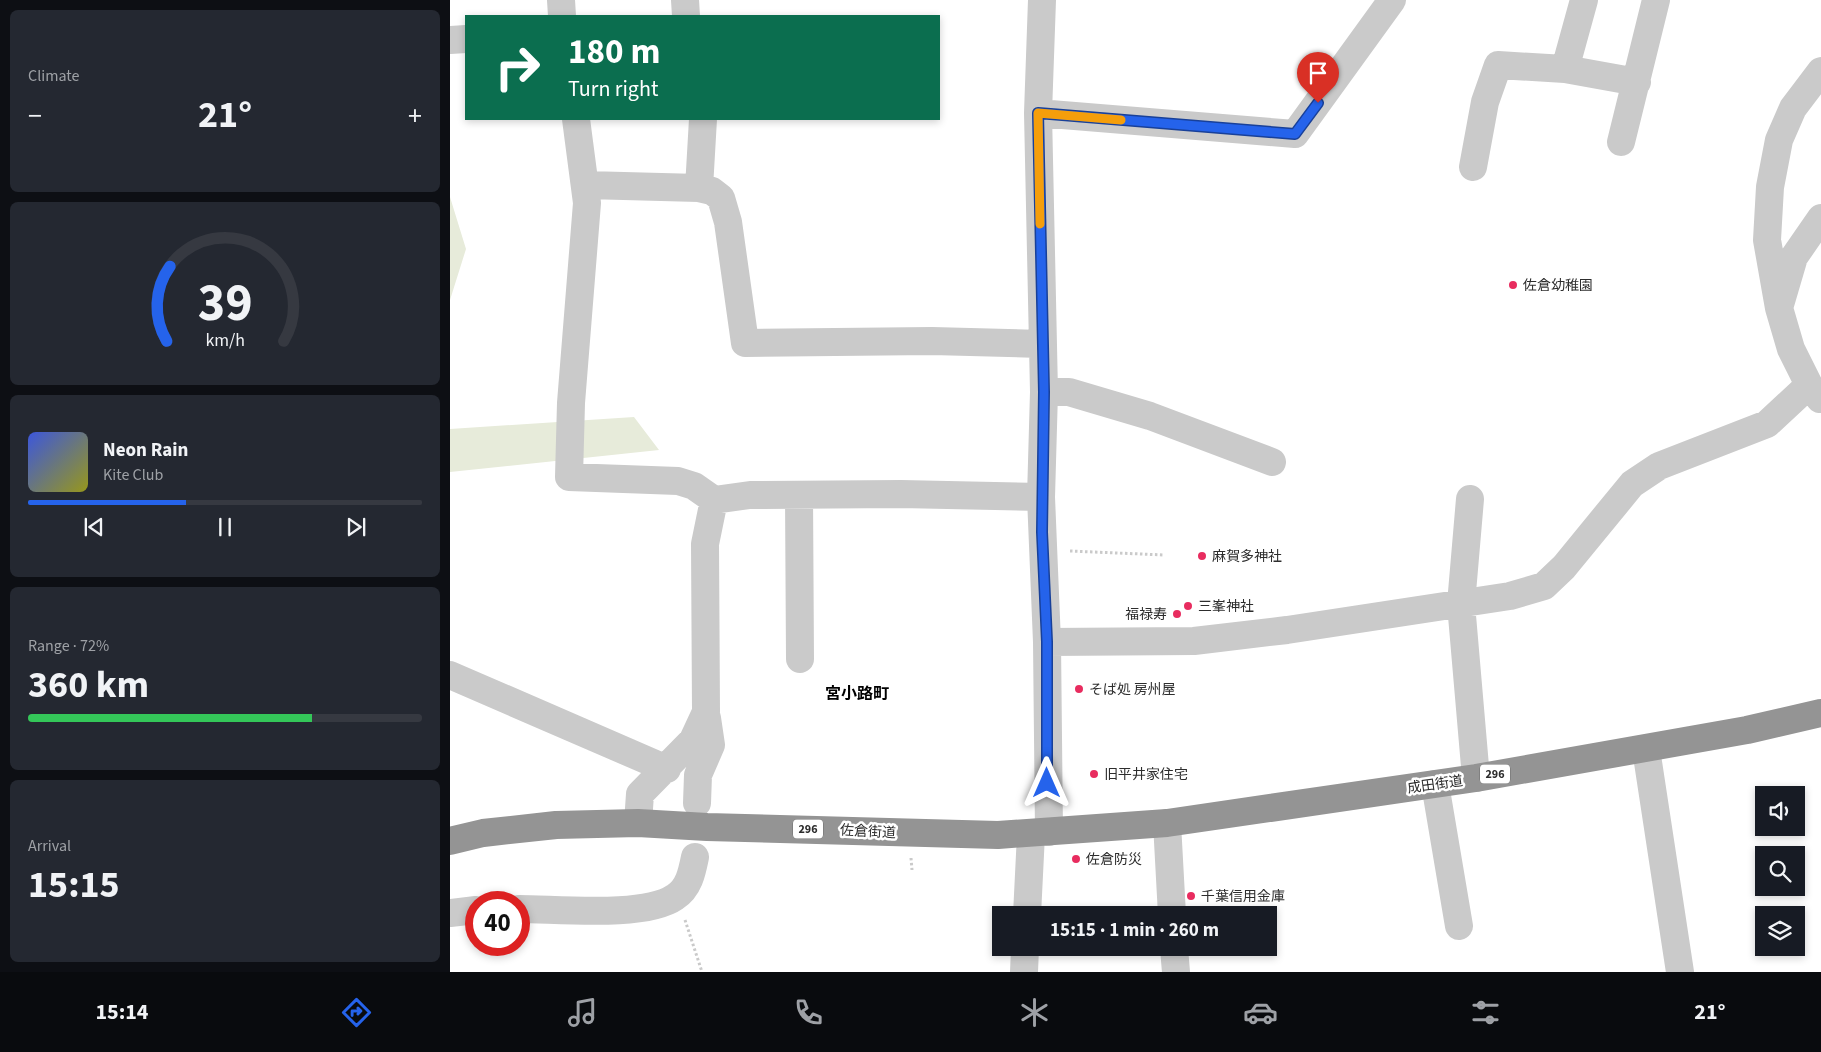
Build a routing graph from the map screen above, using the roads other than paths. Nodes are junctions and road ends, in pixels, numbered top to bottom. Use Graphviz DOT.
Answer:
graph roads {
  1 [pos="561,0"];
  2 [pos="685,0"];
  3 [pos="1042,0"];
  4 [pos="1392,0"];
  5 [pos="1584,0"];
  6 [pos="1656,0"];
  7 [pos="562,15"];
  8 [pos="686,15"];
  9 [pos="465,39"];
  10 [pos="450,40"];
  11 [pos="1565,69"];
  12 [pos="1821,71"];
  13 [pos="1636,82"];
  14 [pos="1038,113"];
  15 [pos="576,120"];
  16 [pos="703,120"];
  17 [pos="1621,142"];
  18 [pos="1473,167"];
  19 [pos="586,185"];
  20 [pos="698,188"];
  21 [pos="1821,218"];
  22 [pos="1779,308"];
  23 [pos="1041,344"];
  24 [pos="1044,392"];
  25 [pos="1815,393"];
  26 [pos="1272,462"];
  27 [pos="799,495"];
  28 [pos="1041,497"];
  29 [pos="1470,499"];
  30 [pos="714,500"];
  31 [pos="1461,604"];
  32 [pos="1047,642"];
  33 [pos="800,659"];
  34 [pos="450,675"];
  35 [pos="706,712"];
  36 [pos="1821,713"];
  37 [pos="1646,749"];
  38 [pos="667,769"];
  39 [pos="1476,778"];
  40 [pos="1435,784"];
  41 [pos="697,803"];
  42 [pos="638,823"];
  43 [pos="1167,823"];
  44 [pos="1040,833"];
  45 [pos="450,841"];
  46 [pos="694,857"];
  47 [pos="1028,906"];
  48 [pos="1172,906"];
  49 [pos="530,909"];
  50 [pos="465,911"];
  51 [pos="450,913"];
  52 [pos="1458,926"];
  53 [pos="1025,956"];
  54 [pos="1175,956"];
  55 [pos="1024,972"];
  56 [pos="1176,972"];
  57 [pos="1680,972"];
  1 -- 7 [label="street"];
  2 -- 8 [label="street"];
  3 -- 14 [label="street"];
  4 -- 14 [label="street"];
  5 -- 11 [label="street"];
  6 -- 13 [label="street"];
  9 -- 10 [label="street"];
  11 -- 13 [label="street"];
  11 -- 18 [label="street"];
  12 -- 22 [label="street"];
  13 -- 17 [label="street"];
  14 -- 23 [label="street"];
  15 -- 19 [label="street"];
  16 -- 20 [label="street"];
  19 -- 20 [label="street"];
  19 -- 30 [label="street"];
  20 -- 23 [label="street"];
  21 -- 22 [label="street"];
  22 -- 25 [label="street"];
  23 -- 24 [label="street"];
  24 -- 26 [label="street"];
  24 -- 28 [label="street"];
  25 -- 31 [label="street"];
  27 -- 28 [label="street"];
  27 -- 30 [label="street"];
  27 -- 33 [label="street"];
  28 -- 32 [label="street"];
  29 -- 31 [label="street"];
  30 -- 35 [label="street"];
  31 -- 32 [label="street"];
  31 -- 39 [label="street"];
  32 -- 44 [label="street"];
  34 -- 38 [label="street"];
  35 -- 38 [label="street"];
  35 -- 41 [label="street"];
  36 -- 37 [label="highway, 成田街道 / 296"];
  37 -- 39 [label="highway, 成田街道 / 296"];
  37 -- 57 [label="street"];
  38 -- 42 [label="street"];
  39 -- 40 [label="highway, 成田街道 / 296"];
  40 -- 43 [label="highway, 成田街道 / 296"];
  40 -- 52 [label="street"];
  42 -- 44 [label="highway, 佐倉街道 / 296"];
  42 -- 45 [label="highway, 佐倉街道 / 296"];
  43 -- 44 [label="highway, 佐倉街道 / 296"];
  43 -- 48 [label="street"];
  44 -- 47 [label="street"];
  46 -- 49 [label="street"];
  50 -- 51 [label="street"];
  53 -- 55 [label="street"];
  54 -- 56 [label="street"];
}
